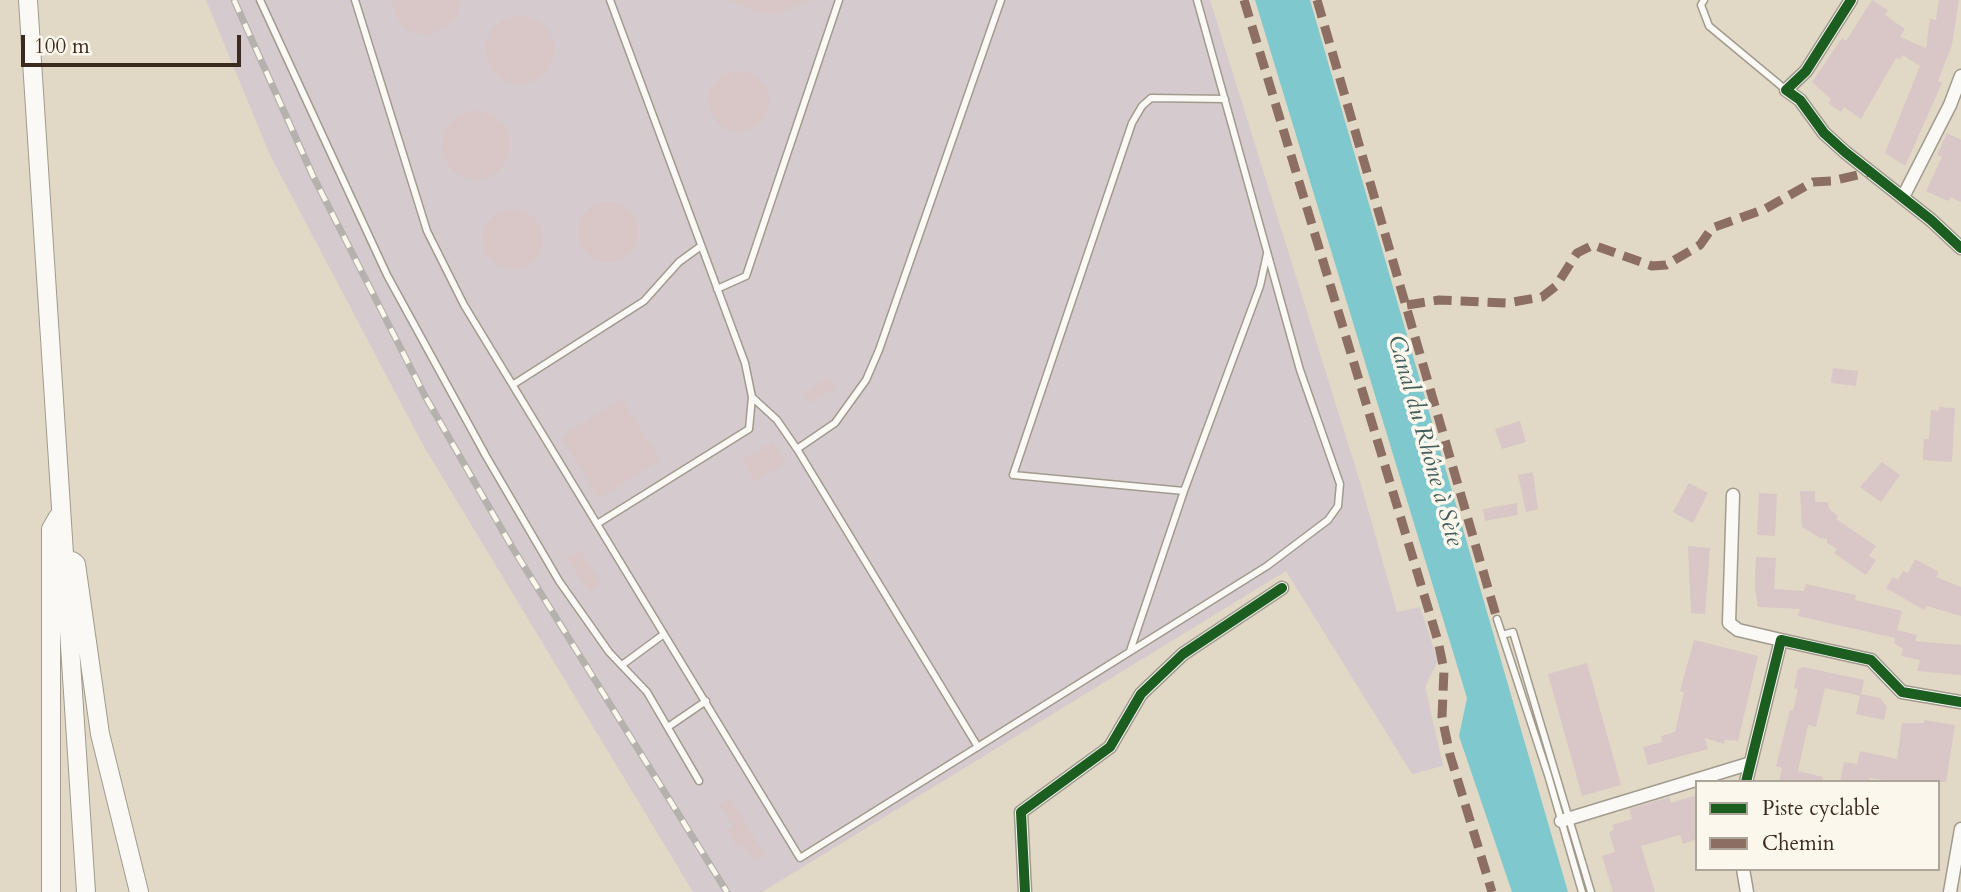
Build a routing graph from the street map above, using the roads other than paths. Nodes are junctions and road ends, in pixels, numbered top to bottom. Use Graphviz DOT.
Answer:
graph roads {
  1 [pos="27,0"];
  2 [pos="260,0"];
  3 [pos="355,0"];
  4 [pos="610,0"];
  5 [pos="839,0"];
  6 [pos="1001,0"];
  7 [pos="1197,0"];
  8 [pos="1704,0"];
  9 [pos="1851,0"];
  10 [pos="1961,76"];
  11 [pos="1786,90"];
  12 [pos="1225,99"];
  13 [pos="1903,197"];
  14 [pos="701,246"];
  15 [pos="1961,247"];
  16 [pos="1267,253"];
  17 [pos="717,289"];
  18 [pos="514,384"];
  19 [pos="752,397"];
  20 [pos="797,450"];
  21 [pos="1184,491"];
  22 [pos="1733,495"];
  23 [pos="61,510"];
  24 [pos="597,524"];
  25 [pos="64,553"];
  26 [pos="1282,588"];
  27 [pos="1497,619"];
  28 [pos="664,635"];
  29 [pos="1502,635"];
  30 [pos="1781,640"];
  31 [pos="1130,651"];
  32 [pos="622,665"];
  33 [pos="706,701"];
  34 [pos="1961,702"];
  35 [pos="668,727"];
  36 [pos="978,747"];
  37 [pos="1748,764"];
  38 [pos="1695,780"];
  39 [pos="1695,780"];
  40 [pos="1746,780"];
  41 [pos="699,781"];
  42 [pos="1566,819"];
  43 [pos="1961,830"];
  44 [pos="1743,871"];
  45 [pos="51,892"];
  46 [pos="86,892"];
  47 [pos="139,892"];
  48 [pos="1025,892"];
  49 [pos="1582,892"];
  50 [pos="1591,892"];
  51 [pos="1747,892"];
  52 [pos="1950,892"];
  1 -- 23 [label="main road"];
  2 -- 32 [label="lane"];
  3 -- 18 [label="lane"];
  4 -- 14 [label="lane"];
  5 -- 17 [label="lane"];
  6 -- 20 [label="lane"];
  7 -- 12 [label="lane"];
  8 -- 11 [label="lane"];
  9 -- 11 [label="street"];
  10 -- 13 [label="street"];
  11 -- 13 [label="street"];
  12 -- 16 [label="lane"];
  12 -- 21 [label="lane"];
  13 -- 15 [label="street"];
  14 -- 17 [label="lane"];
  14 -- 18 [label="lane"];
  16 -- 21 [label="lane"];
  16 -- 31 [label="lane"];
  17 -- 19 [label="lane"];
  18 -- 24 [label="lane"];
  19 -- 20 [label="lane"];
  19 -- 24 [label="lane"];
  20 -- 36 [label="lane"];
  21 -- 31 [label="lane"];
  22 -- 30 [label="street"];
  23 -- 25 [label="main road"];
  23 -- 45 [label="main road"];
  24 -- 28 [label="lane"];
  25 -- 46 [label="main road"];
  25 -- 47 [label="main road"];
  26 -- 48 [label="street"];
  27 -- 29 [label="lane"];
  28 -- 32 [label="lane"];
  28 -- 33 [label="lane"];
  29 -- 42 [label="lane"];
  29 -- 42 [label="lane"];
  30 -- 34 [label="street"];
  30 -- 37 [label="street"];
  31 -- 36 [label="lane"];
  32 -- 35 [label="lane"];
  33 -- 35 [label="lane"];
  33 -- 36 [label="lane"];
  35 -- 41 [label="lane"];
  37 -- 38 [label="street"];
  37 -- 40 [label="street"];
  39 -- 42 [label="street"];
  42 -- 49 [label="lane"];
  42 -- 50 [label="lane"];
  43 -- 52 [label="street"];
  44 -- 51 [label="street"];
}
